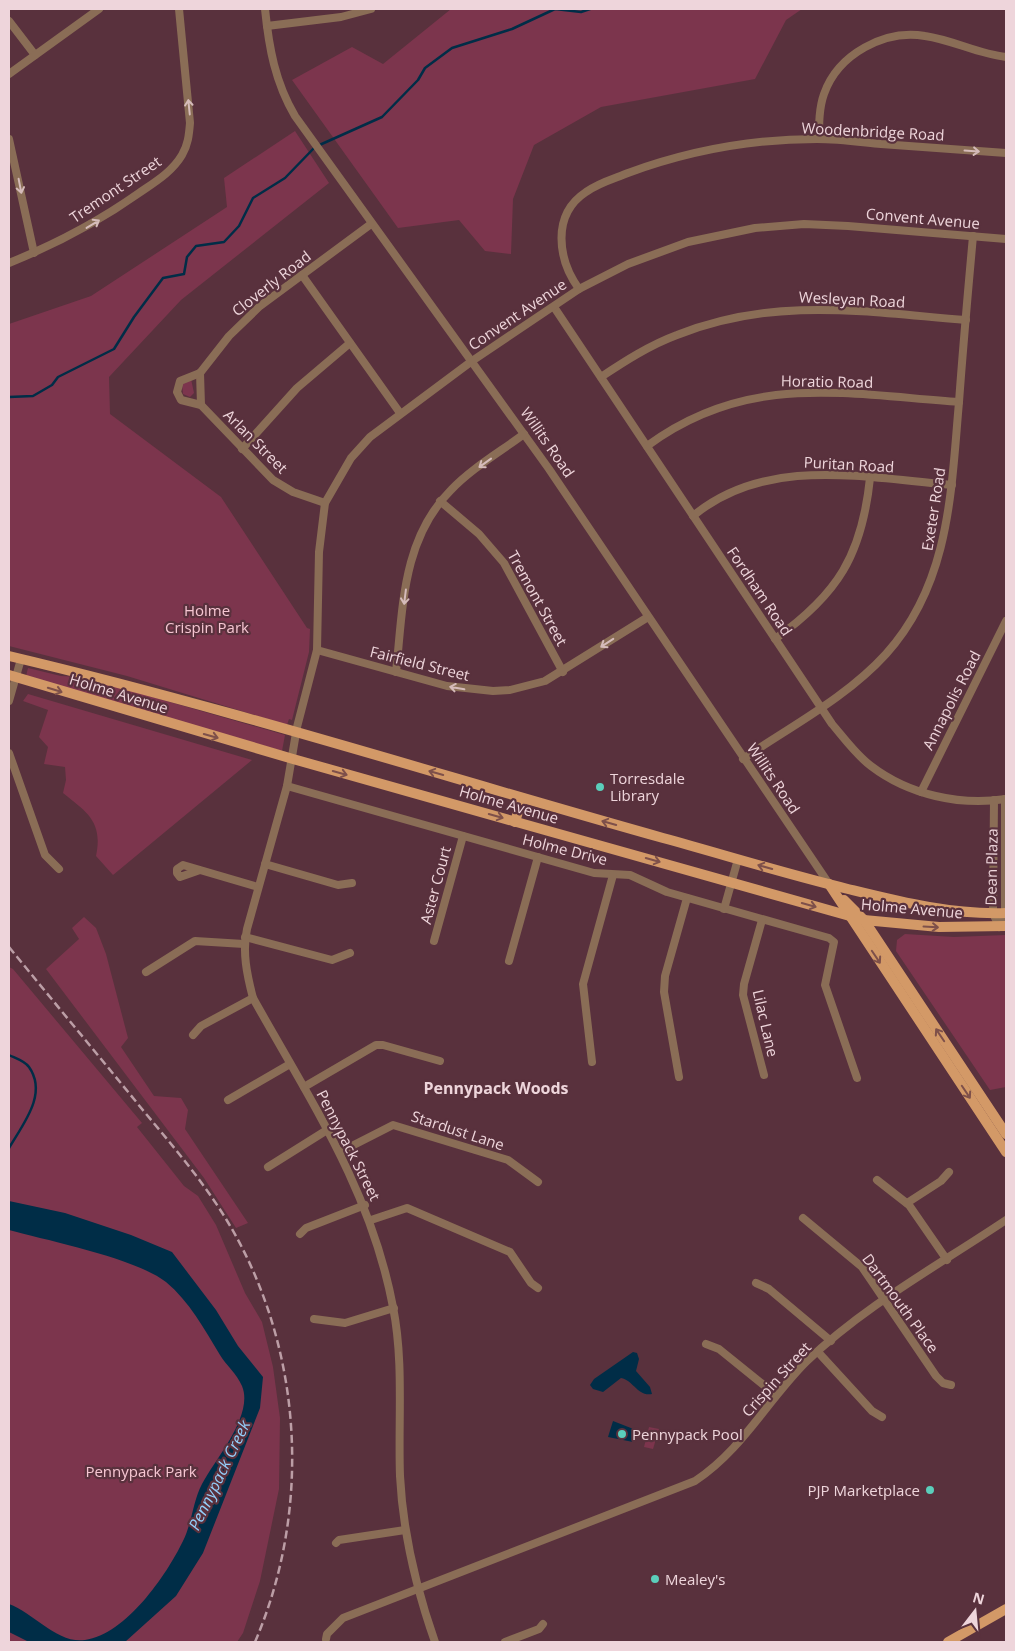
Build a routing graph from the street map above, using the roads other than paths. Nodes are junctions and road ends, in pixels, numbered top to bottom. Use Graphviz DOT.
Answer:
graph roads {
  1 [pos="99,9"];
  2 [pos="178,9"];
  3 [pos="265,9"];
  4 [pos="371,9"];
  5 [pos="9,21"];
  6 [pos="267,26"];
  7 [pos="35,55"];
  8 [pos="1006,57"];
  9 [pos="9,74"];
  10 [pos="9,139"];
  11 [pos="819,139"];
  12 [pos="1006,153"];
  13 [pos="371,224"];
  14 [pos="973,236"];
  15 [pos="1006,239"];
  16 [pos="34,253"];
  17 [pos="9,263"];
  18 [pos="302,275"];
  19 [pos="579,289"];
  20 [pos="554,307"];
  21 [pos="966,320"];
  22 [pos="350,343"];
  23 [pos="472,361"];
  24 [pos="200,372"];
  25 [pos="601,377"];
  26 [pos="959,402"];
  27 [pos="201,405"];
  28 [pos="400,413"];
  29 [pos="524,434"];
  30 [pos="647,446"];
  31 [pos="242,449"];
  32 [pos="870,478"];
  33 [pos="952,485"];
  34 [pos="440,501"];
  35 [pos="325,503"];
  36 [pos="693,516"];
  37 [pos="648,617"];
  38 [pos="1006,621"];
  39 [pos="775,638"];
  40 [pos="317,650"];
  41 [pos="9,656"];
  42 [pos="21,659"];
  43 [pos="396,672"];
  44 [pos="563,672"];
  45 [pos="12,677"];
  46 [pos="9,701"];
  47 [pos="821,707"];
  48 [pos="297,733"];
  49 [pos="9,752"];
  50 [pos="743,759"];
  51 [pos="293,760"];
  52 [pos="286,786"];
  53 [pos="921,792"];
  54 [pos="522,798"];
  55 [pos="1006,799"];
  56 [pos="994,800"];
  57 [pos="515,822"];
  58 [pos="463,836"];
  59 [pos="538,857"];
  60 [pos="738,859"];
  61 [pos="265,864"];
  62 [pos="59,869"];
  63 [pos="200,870"];
  64 [pos="613,875"];
  65 [pos="352,883"];
  66 [pos="732,883"];
  67 [pos="829,884"];
  68 [pos="258,887"];
  69 [pos="687,898"];
  70 [pos="724,908"];
  71 [pos="1005,913"];
  72 [pos="993,914"];
  73 [pos="849,916"];
  74 [pos="762,920"];
  75 [pos="864,920"];
  76 [pos="1003,926"];
  77 [pos="245,941"];
  78 [pos="434,941"];
  79 [pos="350,953"];
  80 [pos="509,961"];
  81 [pos="146,972"];
  82 [pos="253,998"];
  83 [pos="193,1035"];
  84 [pos="440,1061"];
  85 [pos="592,1062"];
  86 [pos="290,1064"];
  87 [pos="764,1075"];
  88 [pos="679,1077"];
  89 [pos="857,1078"];
  90 [pos="304,1087"];
  91 [pos="228,1100"];
  92 [pos="327,1130"];
  93 [pos="1006,1134"];
  94 [pos="340,1152"];
  95 [pos="1006,1152"];
  96 [pos="268,1167"];
  97 [pos="949,1172"];
  98 [pos="877,1180"];
  99 [pos="538,1182"];
  100 [pos="907,1203"];
  101 [pos="365,1205"];
  102 [pos="803,1218"];
  103 [pos="371,1220"];
  104 [pos="1006,1220"];
  105 [pos="300,1234"];
  106 [pos="947,1260"];
  107 [pos="756,1283"];
  108 [pos="538,1288"];
  109 [pos="885,1301"];
  110 [pos="394,1308"];
  111 [pos="314,1318"];
  112 [pos="831,1340"];
  113 [pos="706,1344"];
  114 [pos="818,1352"];
  115 [pos="951,1385"];
  116 [pos="776,1395"];
  117 [pos="882,1417"];
  118 [pos="405,1530"];
  119 [pos="336,1544"];
  120 [pos="419,1590"];
  121 [pos="1006,1609"];
  122 [pos="543,1624"];
  123 [pos="326,1639"];
  124 [pos="435,1642"];
  125 [pos="505,1642"];
  126 [pos="948,1642"];
  1 -- 7 [label="street"];
  16 -- 2 [label="street, Tremont Street, one-way"];
  3 -- 6 [label="street, Willits Road"];
  4 -- 6 [label="street"];
  5 -- 7 [label="street"];
  6 -- 13 [label="street, Willits Road"];
  7 -- 9 [label="street"];
  8 -- 11 [label="street"];
  10 -- 16 [label="street, one-way"];
  11 -- 12 [label="street, Woodenbridge Road, one-way"];
  11 -- 19 [label="street, Woodenbridge Road"];
  13 -- 18 [label="street, Cloverly Road"];
  13 -- 23 [label="street, Willits Road"];
  14 -- 15 [label="street, Convent Avenue"];
  14 -- 19 [label="street, Convent Avenue"];
  14 -- 21 [label="street, Exeter Road"];
  16 -- 17 [label="street, Tremont Street"];
  18 -- 22 [label="street"];
  18 -- 24 [label="street, Cloverly Road"];
  19 -- 20 [label="street, Convent Avenue"];
  20 -- 23 [label="street, Convent Avenue"];
  20 -- 25 [label="street, Fordham Road"];
  21 -- 25 [label="street, Wesleyan Road"];
  21 -- 26 [label="street, Exeter Road"];
  22 -- 28 [label="street"];
  22 -- 31 [label="street"];
  23 -- 28 [label="street, Convent Avenue"];
  23 -- 29 [label="street, Willits Road"];
  24 -- 27 [label="street"];
  24 -- 27 [label="street, Cloverly Road"];
  25 -- 30 [label="street, Fordham Road"];
  26 -- 30 [label="street, Horatio Road"];
  26 -- 33 [label="street, Exeter Road"];
  27 -- 31 [label="street, Arlan Street"];
  28 -- 35 [label="street, Convent Avenue"];
  29 -- 34 [label="street, one-way"];
  29 -- 37 [label="street, Willits Road"];
  30 -- 36 [label="street, Fordham Road"];
  31 -- 35 [label="street, Arlan Street"];
  32 -- 33 [label="street, Puritan Road"];
  32 -- 36 [label="street, Puritan Road"];
  32 -- 39 [label="street"];
  33 -- 47 [label="street, Exeter Road"];
  34 -- 43 [label="street, one-way"];
  34 -- 44 [label="street, Tremont Street"];
  35 -- 40 [label="street, Convent Avenue"];
  36 -- 39 [label="street, Fordham Road"];
  37 -- 44 [label="street, Fairfield Street, one-way"];
  37 -- 50 [label="street, Willits Road"];
  38 -- 53 [label="street, Annapolis Road"];
  39 -- 47 [label="street, Fordham Road"];
  40 -- 43 [label="street, Fairfield Street"];
  40 -- 48 [label="street, Convent Avenue"];
  41 -- 42 [label="main road, Holme Avenue"];
  42 -- 45 [label="street"];
  42 -- 48 [label="main road, Holme Avenue"];
  44 -- 43 [label="street, Fairfield Street, one-way"];
  45 -- 46 [label="street"];
  45 -- 51 [label="main road, Holme Avenue, one-way"];
  47 -- 50 [label="street, Exeter Road"];
  47 -- 53 [label="street, Fordham Road"];
  48 -- 51 [label="street, Pennypack Street"];
  54 -- 48 [label="main road, Holme Avenue, one-way"];
  49 -- 62 [label="street"];
  50 -- 67 [label="street, Willits Road"];
  51 -- 52 [label="street, Pennypack Street"];
  51 -- 57 [label="main road, Holme Avenue, one-way"];
  52 -- 58 [label="street, Holme Drive"];
  52 -- 61 [label="street, Pennypack Street"];
  53 -- 56 [label="street, Fordham Road"];
  54 -- 57 [label="main road"];
  60 -- 54 [label="main road, Holme Avenue, one-way"];
  55 -- 56 [label="street, Fordham Road"];
  55 -- 71 [label="street, Dean Plaza"];
  56 -- 72 [label="street, Dean Plaza"];
  57 -- 66 [label="main road, Holme Avenue, one-way"];
  58 -- 59 [label="street, Holme Drive"];
  58 -- 78 [label="street, Aster Court"];
  59 -- 64 [label="street, Holme Drive"];
  59 -- 80 [label="street"];
  60 -- 66 [label="street"];
  67 -- 60 [label="main road, Holme Avenue, one-way"];
  61 -- 65 [label="street"];
  61 -- 68 [label="street, Pennypack Street"];
  63 -- 68 [label="street"];
  64 -- 69 [label="street, Holme Drive"];
  64 -- 85 [label="street"];
  66 -- 70 [label="street"];
  66 -- 73 [label="main road, Holme Avenue, one-way"];
  67 -- 72 [label="main road, Holme Avenue"];
  67 -- 73 [label="main road, Willits Road"];
  67 -- 75 [label="main road, Willits Road"];
  68 -- 77 [label="street, Pennypack Street"];
  69 -- 70 [label="street, Holme Drive"];
  69 -- 88 [label="street"];
  70 -- 74 [label="street, Holme Drive"];
  71 -- 72 [label="main road, Holme Avenue"];
  71 -- 76 [label="street, Dean Plaza"];
  72 -- 76 [label="street, Dean Plaza"];
  73 -- 75 [label="main road, Holme Avenue"];
  73 -- 95 [label="main road, Willits Road, one-way"];
  74 -- 87 [label="street, Lilac Lane"];
  74 -- 89 [label="street, Holme Drive"];
  75 -- 76 [label="main road, Holme Avenue, one-way"];
  93 -- 75 [label="main road, Willits Road, one-way"];
  77 -- 79 [label="street"];
  77 -- 81 [label="street"];
  77 -- 82 [label="street, Pennypack Street"];
  82 -- 83 [label="street"];
  82 -- 86 [label="street, Pennypack Street"];
  84 -- 90 [label="street"];
  86 -- 90 [label="street, Pennypack Street"];
  86 -- 91 [label="street"];
  90 -- 92 [label="street, Pennypack Street"];
  92 -- 94 [label="street, Pennypack Street"];
  92 -- 96 [label="street"];
  94 -- 99 [label="street, Stardust Lane"];
  94 -- 101 [label="street, Pennypack Street"];
  97 -- 100 [label="street"];
  98 -- 100 [label="street"];
  100 -- 106 [label="street"];
  101 -- 103 [label="street, Pennypack Street"];
  101 -- 105 [label="street"];
  102 -- 109 [label="street, Dartmouth Place"];
  103 -- 108 [label="street"];
  103 -- 110 [label="street, Pennypack Street"];
  104 -- 106 [label="street, Crispin Street"];
  106 -- 109 [label="street, Crispin Street"];
  107 -- 112 [label="street"];
  109 -- 112 [label="street, Crispin Street"];
  109 -- 115 [label="street, Dartmouth Place"];
  110 -- 111 [label="street"];
  110 -- 118 [label="street, Pennypack Street"];
  112 -- 114 [label="street, Crispin Street"];
  113 -- 116 [label="street"];
  114 -- 116 [label="street, Crispin Street"];
  114 -- 117 [label="street"];
  116 -- 120 [label="street, Crispin Street"];
  118 -- 119 [label="street"];
  118 -- 120 [label="street, Pennypack Street"];
  120 -- 123 [label="street, Crispin Street"];
  120 -- 124 [label="street, Pennypack Street"];
  121 -- 126 [label="main road"];
  122 -- 125 [label="street"];
}
